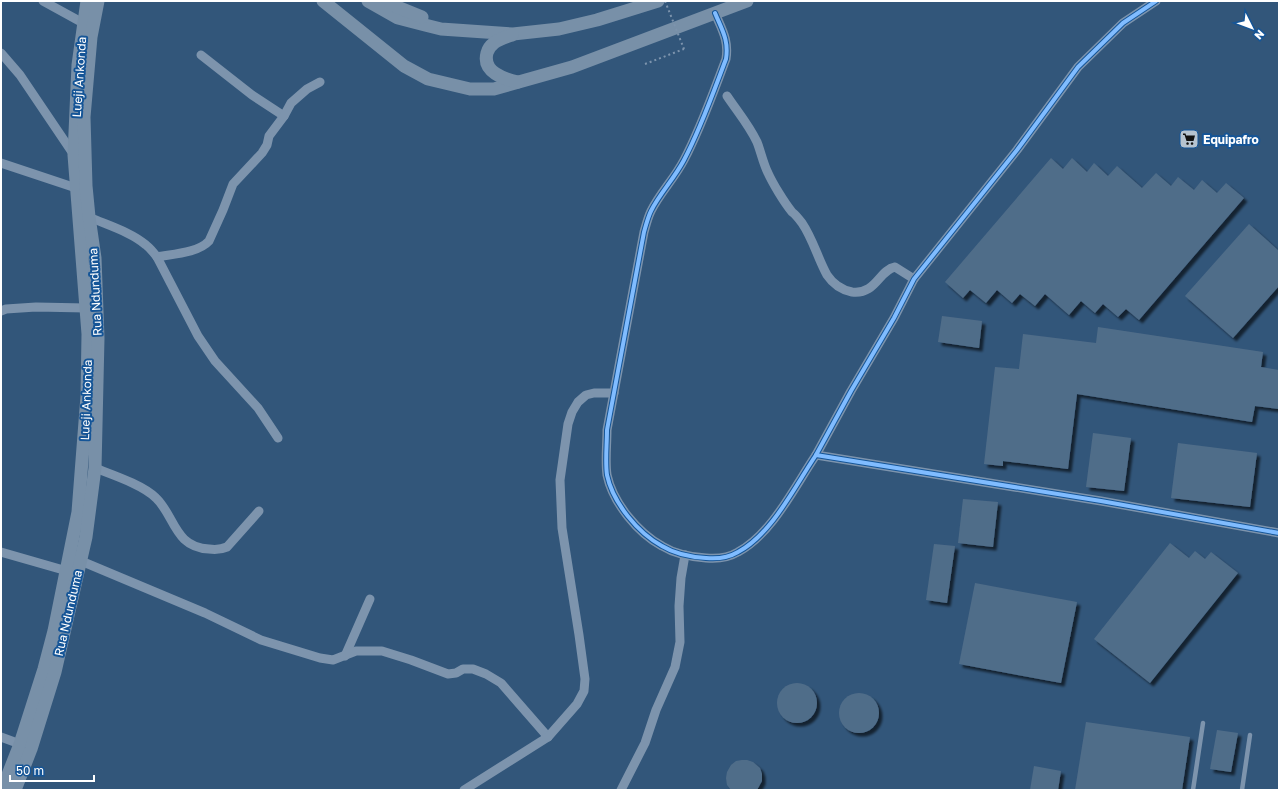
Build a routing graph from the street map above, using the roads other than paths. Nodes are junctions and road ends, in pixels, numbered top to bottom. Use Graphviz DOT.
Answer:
graph roads {
  1 [pos="43,1"];
  2 [pos="87,1"];
  3 [pos="98,1"];
  4 [pos="323,1"];
  5 [pos="334,1"];
  6 [pos="368,1"];
  7 [pos="388,1"];
  8 [pos="658,1"];
  9 [pos="747,1"];
  10 [pos="1156,1"];
  11 [pos="715,13"];
  12 [pos="83,23"];
  13 [pos="494,33"];
  14 [pos="513,34"];
  15 [pos="364,35"];
  16 [pos="1,53"];
  17 [pos="202,55"];
  18 [pos="320,82"];
  19 [pos="520,82"];
  20 [pos="727,96"];
  21 [pos="284,116"];
  22 [pos="74,155"];
  23 [pos="1,163"];
  24 [pos="76,188"];
  25 [pos="89,217"];
  26 [pos="157,257"];
  27 [pos="914,280"];
  28 [pos="86,308"];
  29 [pos="1,311"];
  30 [pos="614,393"];
  31 [pos="278,438"];
  32 [pos="816,455"];
  33 [pos="95,468"];
  34 [pos="259,511"];
  35 [pos="1279,532"];
  36 [pos="1,552"];
  37 [pos="685,556"];
  38 [pos="80,561"];
  39 [pos="67,571"];
  40 [pos="370,599"];
  41 [pos="345,656"];
  42 [pos="1203,723"];
  43 [pos="1250,734"];
  44 [pos="1,737"];
  45 [pos="548,737"];
  46 [pos="20,744"];
  47 [pos="2,790"];
  48 [pos="15,790"];
  49 [pos="464,790"];
  50 [pos="621,790"];
  51 [pos="1193,790"];
  52 [pos="1242,790"];
  1 -- 12 [label="street"];
  2 -- 12 [label="main road, Lueji Ankonda"];
  3 -- 25 [label="main road, Rua Ndunduma"];
  4 -- 15 [label="main road"];
  5 -- 15 [label="main road"];
  6 -- 13 [label="main road"];
  7 -- 13 [label="main road"];
  8 -- 14 [label="main road"];
  9 -- 11 [label="main road"];
  10 -- 27 [label="street"];
  11 -- 19 [label="main road"];
  11 -- 30 [label="street"];
  12 -- 22 [label="main road, Lueji Ankonda"];
  13 -- 14 [label="main road"];
  14 -- 19 [label="main road"];
  15 -- 19 [label="main road"];
  16 -- 22 [label="street"];
  17 -- 21 [label="street"];
  18 -- 21 [label="street"];
  20 -- 27 [label="street"];
  21 -- 26 [label="street"];
  22 -- 24 [label="main road, Lueji Ankonda"];
  23 -- 24 [label="street"];
  24 -- 28 [label="main road, Lueji Ankonda"];
  25 -- 26 [label="street"];
  25 -- 33 [label="main road, Rua Ndunduma"];
  26 -- 31 [label="street"];
  27 -- 32 [label="street"];
  28 -- 29 [label="street"];
  28 -- 39 [label="main road, Lueji Ankonda"];
  30 -- 37 [label="street"];
  30 -- 45 [label="street"];
  32 -- 35 [label="street"];
  32 -- 37 [label="street"];
  33 -- 34 [label="street"];
  33 -- 38 [label="main road, Rua Ndunduma"];
  36 -- 39 [label="street"];
  37 -- 50 [label="street"];
  38 -- 41 [label="street"];
  38 -- 48 [label="main road, Rua Ndunduma"];
  39 -- 46 [label="main road, Lueji Ankonda"];
  40 -- 41 [label="street"];
  41 -- 45 [label="street"];
  42 -- 51 [label="lane"];
  43 -- 52 [label="lane"];
  44 -- 46 [label="street"];
  45 -- 49 [label="street"];
  46 -- 47 [label="main road, Lueji Ankonda"];
}
